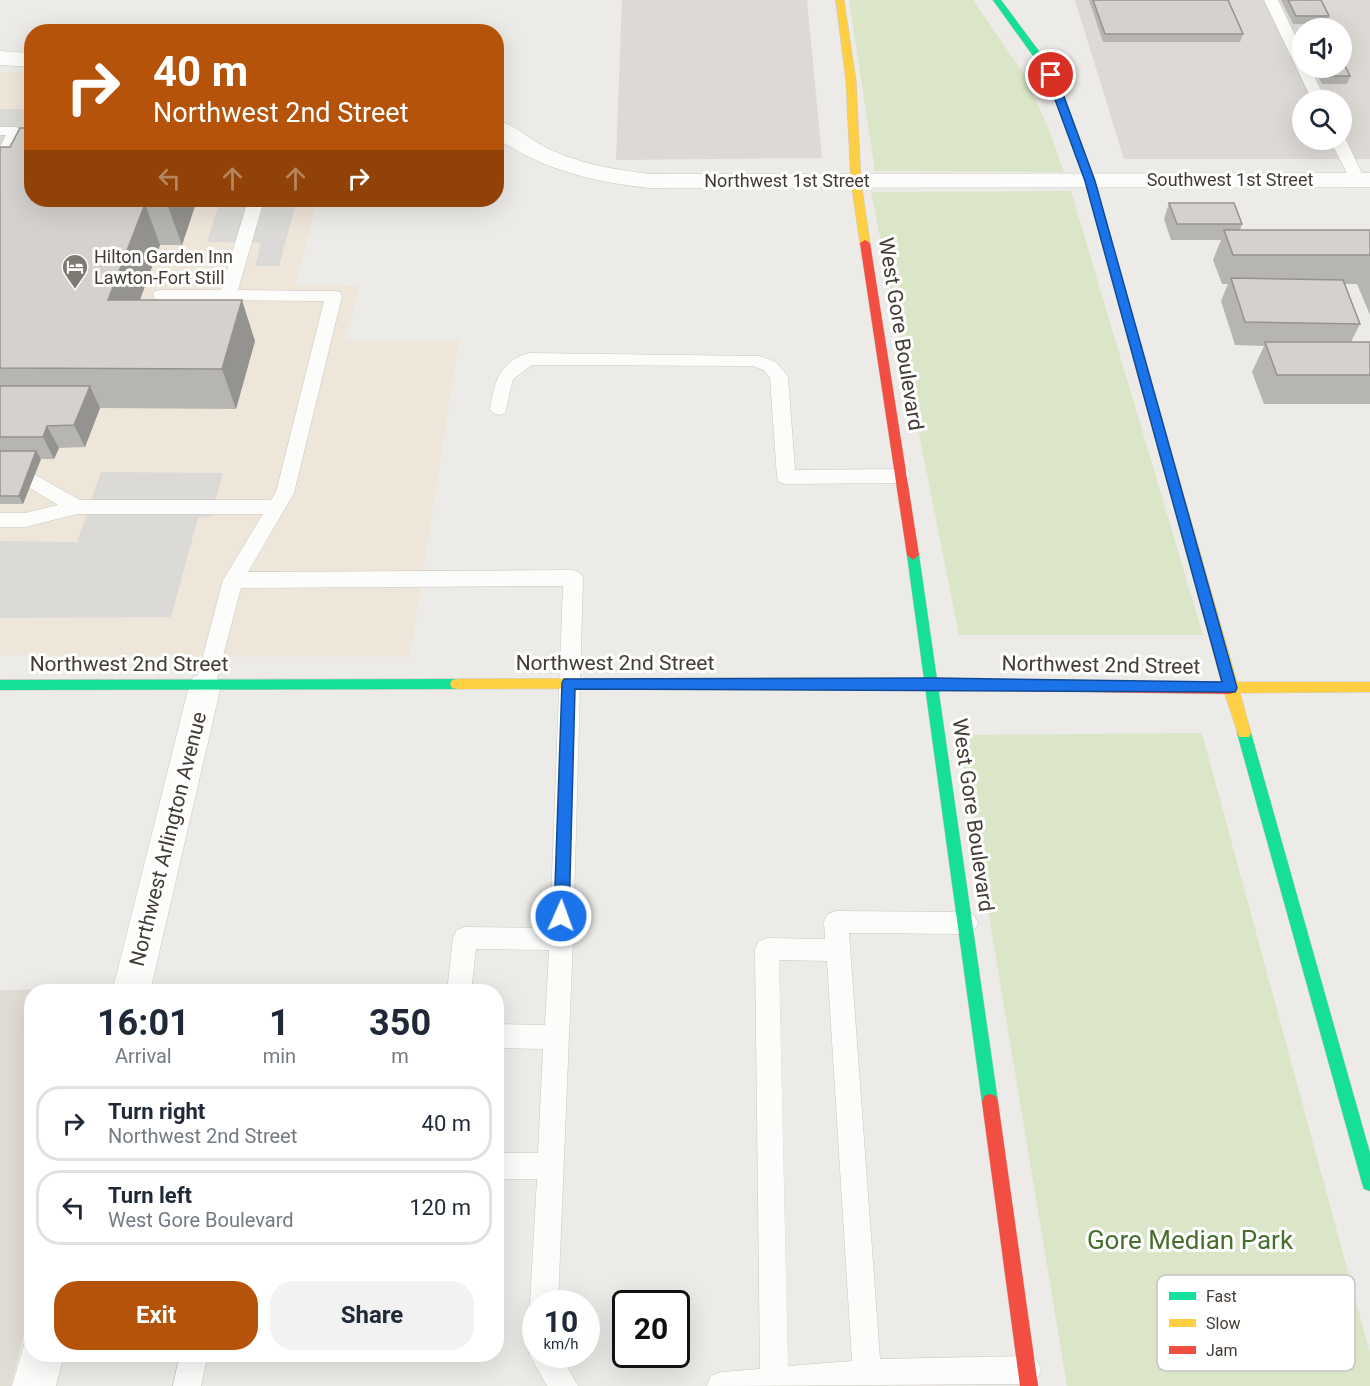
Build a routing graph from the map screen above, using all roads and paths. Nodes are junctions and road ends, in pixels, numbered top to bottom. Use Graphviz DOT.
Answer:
graph roads {
  1 [pos="840,0"];
  2 [pos="997,0"];
  3 [pos="1271,0"];
  4 [pos="1292,43"];
  5 [pos="0,58"];
  6 [pos="24,60"];
  7 [pos="0,131"];
  8 [pos="504,132"];
  9 [pos="1344,150"];
  10 [pos="0,162"];
  11 [pos="1363,180"];
  12 [pos="1090,181"];
  13 [pos="856,182"];
  14 [pos="254,207"];
  15 [pos="161,295"];
  16 [pos="228,295"];
  17 [pos="500,409"];
  18 [pos="901,476"];
  19 [pos="32,480"];
  20 [pos="77,507"];
  21 [pos="276,507"];
  22 [pos="0,520"];
  23 [pos="233,580"];
  24 [pos="568,683"];
  25 [pos="933,683"];
  26 [pos="0,685"];
  27 [pos="205,686"];
  28 [pos="1370,687"];
  29 [pos="1230,688"];
  30 [pos="966,923"];
  31 [pos="561,939"];
  32 [pos="838,950"];
  33 [pos="132,984"];
  34 [pos="460,984"];
  35 [pos="504,1036"];
  36 [pos="556,1037"];
  37 [pos="504,1166"];
  38 [pos="550,1166"];
  39 [pos="1370,1184"];
  40 [pos="545,1290"];
  41 [pos="40,1362"];
  42 [pos="192,1362"];
  43 [pos="552,1368"];
  44 [pos="867,1374"];
  45 [pos="1028,1378"];
  46 [pos="774,1382"];
  47 [pos="34,1386"];
  48 [pos="187,1386"];
  49 [pos="564,1386"];
  50 [pos="721,1386"];
  1 -- 13 [label="main road, West Gore Boulevard"];
  2 -- 12 [label="main road"];
  3 -- 4 [label="lane"];
  5 -- 6 [label="street"];
  7 -- 10 [label="lane"];
  8 -- 13 [label="street, Northwest 1st Street"];
  9 -- 11 [label="lane"];
  11 -- 12 [label="street, Southwest 1st Street"];
  12 -- 13 [label="street, Northwest 1st Street"];
  12 -- 29 [label="main road"];
  13 -- 18 [label="main road, West Gore Boulevard"];
  14 -- 16 [label="lane"];
  15 -- 16 [label="lane"];
  16 -- 21 [label="lane"];
  17 -- 18 [label="lane"];
  18 -- 25 [label="main road, West Gore Boulevard"];
  19 -- 20 [label="lane"];
  20 -- 21 [label="lane"];
  20 -- 22 [label="lane"];
  21 -- 23 [label="lane"];
  23 -- 24 [label="lane"];
  23 -- 27 [label="lane"];
  24 -- 25 [label="main road, Northwest 2nd Street"];
  24 -- 27 [label="main road, Northwest 2nd Street"];
  24 -- 31 [label="lane"];
  25 -- 29 [label="main road, Northwest 2nd Street"];
  25 -- 30 [label="main road, West Gore Boulevard"];
  26 -- 27 [label="main road, Northwest 2nd Street"];
  27 -- 33 [label="street, Northwest Arlington Avenue"];
  28 -- 29 [label="main road, Northwest 2nd Street"];
  29 -- 39 [label="main road"];
  30 -- 32 [label="lane"];
  30 -- 45 [label="main road, West Gore Boulevard"];
  31 -- 34 [label="lane"];
  31 -- 36 [label="lane"];
  32 -- 44 [label="lane"];
  32 -- 46 [label="lane"];
  35 -- 36 [label="lane"];
  36 -- 38 [label="lane"];
  37 -- 38 [label="lane"];
  38 -- 40 [label="lane"];
  41 -- 47 [label="street"];
  42 -- 48 [label="lane"];
  43 -- 49 [label="lane"];
  44 -- 45 [label="lane"];
  44 -- 46 [label="lane"];
  46 -- 50 [label="lane"];
}
